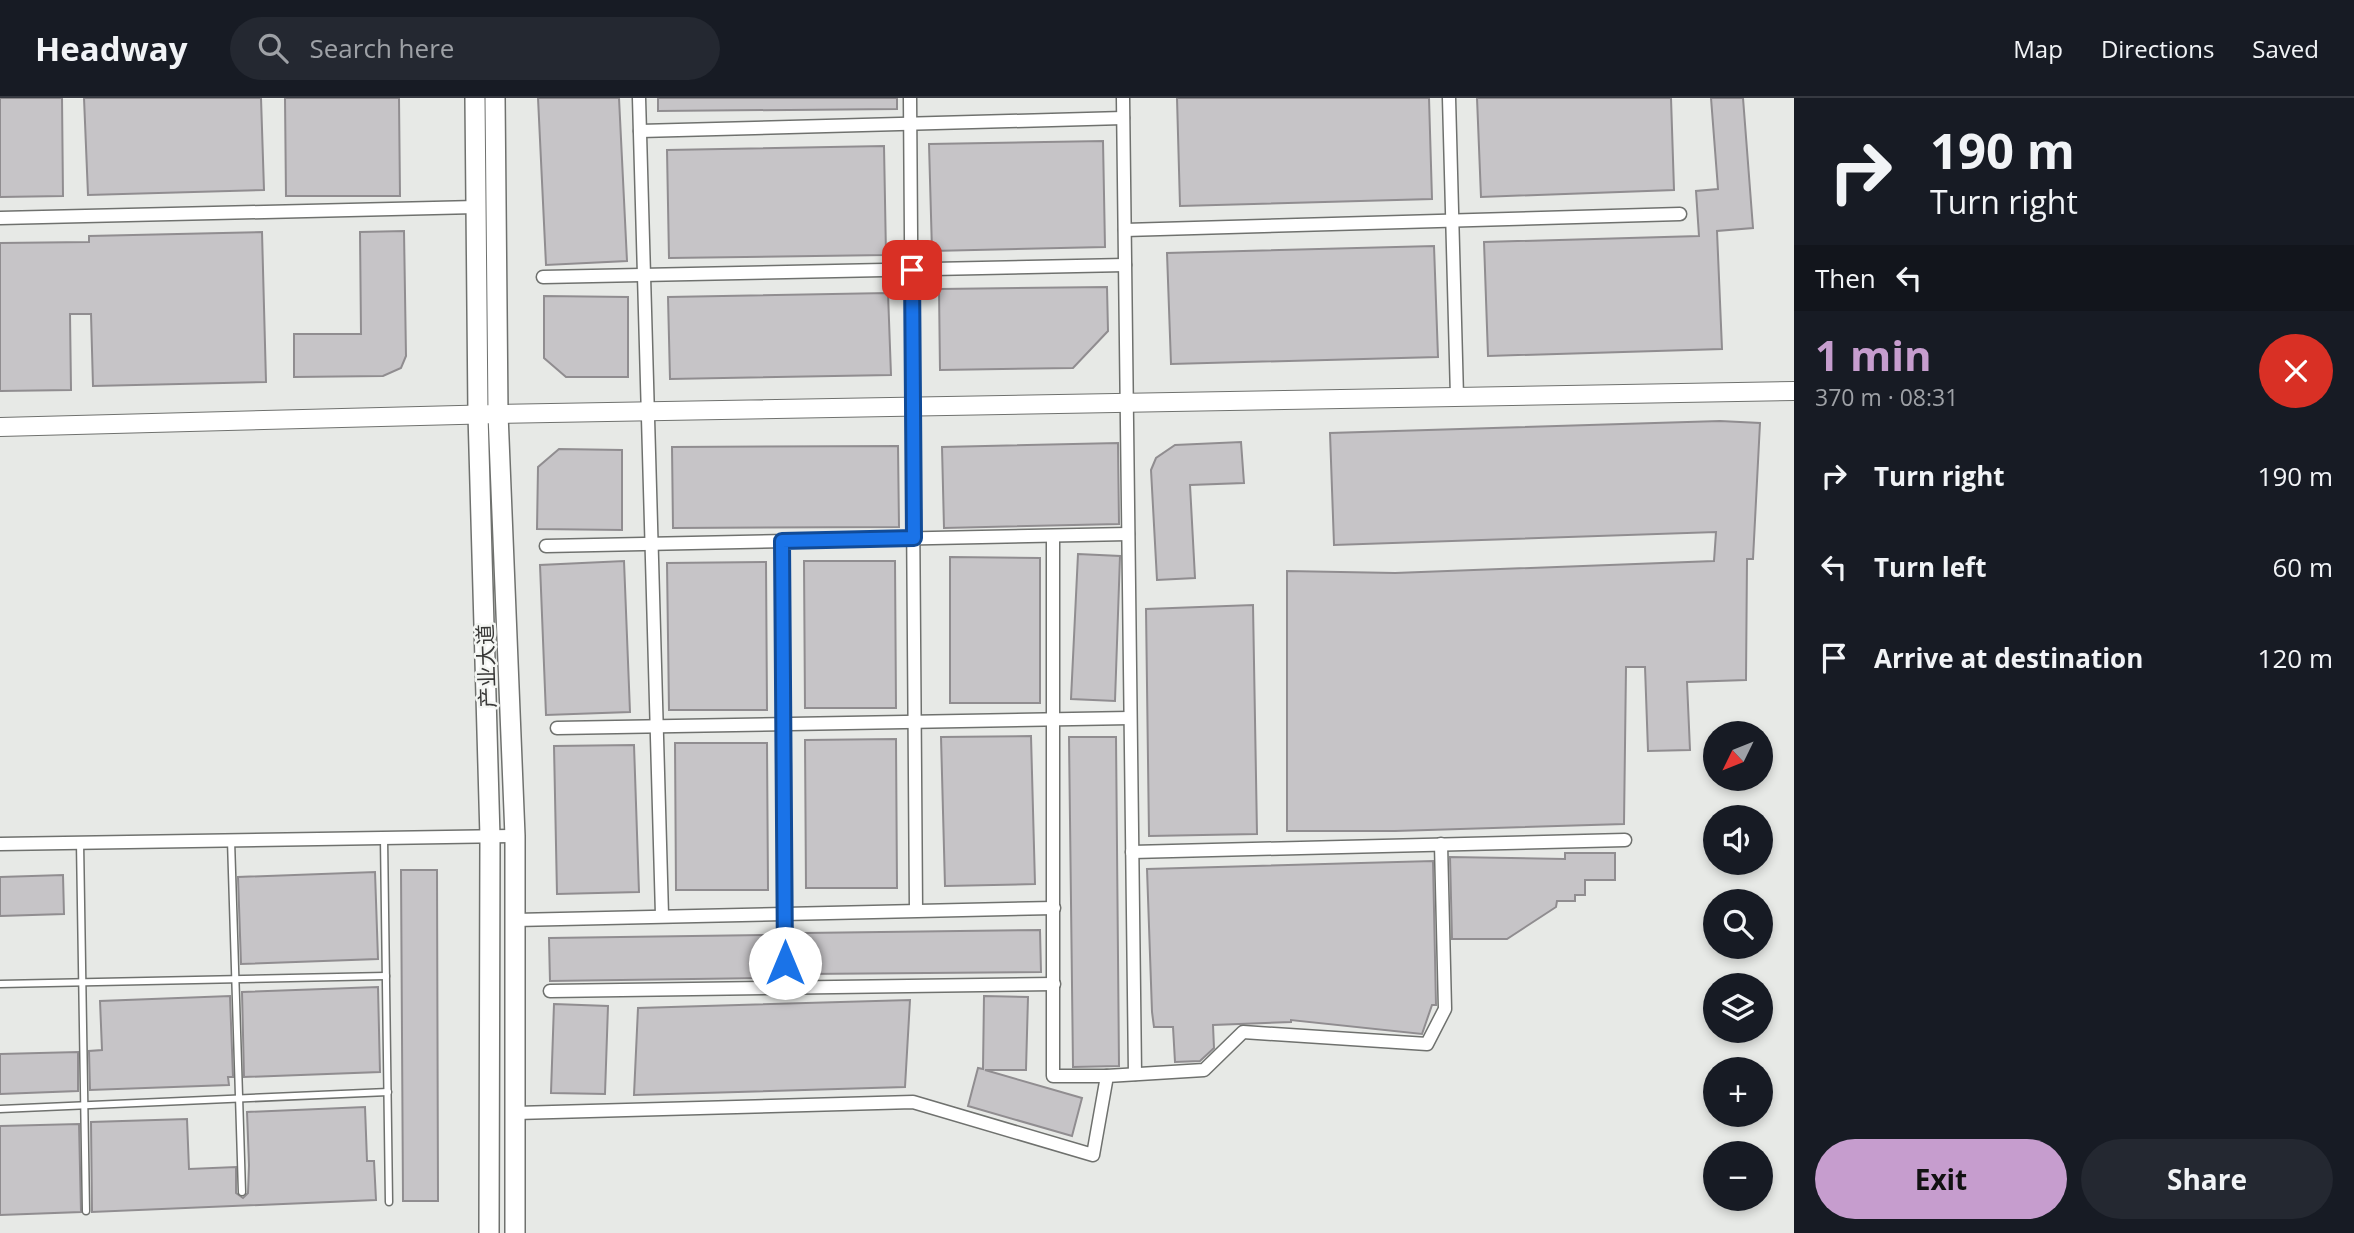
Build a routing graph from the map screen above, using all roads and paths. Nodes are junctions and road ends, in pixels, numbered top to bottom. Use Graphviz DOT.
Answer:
graph roads {
  1 [pos="475,98"];
  2 [pos="495,98"];
  3 [pos="639,98"];
  4 [pos="910,98"];
  5 [pos="1123,98"];
  6 [pos="1449,98"];
  7 [pos="1124,118"];
  8 [pos="910,124"];
  9 [pos="640,131"];
  10 [pos="476,208"];
  11 [pos="1680,214"];
  12 [pos="0,218"];
  13 [pos="1452,221"];
  14 [pos="1125,230"];
  15 [pos="1125,265"];
  16 [pos="912,270"];
  17 [pos="644,275"];
  18 [pos="543,277"];
  19 [pos="1794,391"];
  20 [pos="1457,397"];
  21 [pos="1127,403"];
  22 [pos="913,407"];
  23 [pos="648,411"];
  24 [pos="478,414"];
  25 [pos="498,414"];
  26 [pos="0,427"];
  27 [pos="1128,534"];
  28 [pos="1053,536"];
  29 [pos="914,538"];
  30 [pos="782,541"];
  31 [pos="652,544"];
  32 [pos="546,546"];
  33 [pos="1130,718"];
  34 [pos="1054,720"];
  35 [pos="915,722"];
  36 [pos="783,724"];
  37 [pos="657,726"];
  38 [pos="557,728"];
  39 [pos="515,836"];
  40 [pos="490,837"];
  41 [pos="384,838"];
  42 [pos="231,840"];
  43 [pos="1625,840"];
  44 [pos="80,842"];
  45 [pos="0,844"];
  46 [pos="1441,844"];
  47 [pos="1132,852"];
  48 [pos="1054,908"];
  49 [pos="916,910"];
  50 [pos="785,913"];
  51 [pos="662,915"];
  52 [pos="515,920"];
  53 [pos="386,976"];
  54 [pos="235,979"];
  55 [pos="82,982"];
  56 [pos="0,984"];
  57 [pos="1054,984"];
  58 [pos="785,988"];
  59 [pos="550,991"];
  60 [pos="1135,1074"];
  61 [pos="1107,1076"];
  62 [pos="388,1092"];
  63 [pos="239,1098"];
  64 [pos="84,1105"];
  65 [pos="0,1109"];
  66 [pos="516,1113"];
  67 [pos="242,1192"];
  68 [pos="389,1202"];
  69 [pos="86,1211"];
  70 [pos="489,1233"];
  71 [pos="514,1233"];
  1 -- 10 [label="main road, 产业大道"];
  2 -- 25 [label="main road, 产业大道"];
  3 -- 9 [label="street"];
  4 -- 8 [label="street"];
  5 -- 7 [label="street"];
  6 -- 13 [label="street"];
  7 -- 8 [label="street"];
  7 -- 14 [label="street"];
  8 -- 9 [label="street"];
  8 -- 16 [label="street"];
  9 -- 17 [label="street"];
  10 -- 12 [label="street"];
  10 -- 24 [label="main road, 产业大道"];
  11 -- 13 [label="street"];
  13 -- 14 [label="street"];
  13 -- 20 [label="street"];
  14 -- 15 [label="street"];
  15 -- 16 [label="street"];
  15 -- 21 [label="street"];
  16 -- 17 [label="street"];
  16 -- 22 [label="street"];
  17 -- 18 [label="street"];
  17 -- 23 [label="street"];
  19 -- 20 [label="street"];
  20 -- 21 [label="street"];
  21 -- 22 [label="street"];
  21 -- 27 [label="street"];
  22 -- 23 [label="street"];
  22 -- 29 [label="street"];
  23 -- 25 [label="street"];
  23 -- 31 [label="street"];
  24 -- 25 [label="street"];
  24 -- 26 [label="street"];
  24 -- 40 [label="main road, 产业大道"];
  25 -- 39 [label="main road, 产业大道"];
  27 -- 28 [label="street"];
  27 -- 33 [label="street"];
  28 -- 29 [label="street"];
  28 -- 34 [label="street"];
  29 -- 30 [label="street"];
  29 -- 35 [label="street"];
  30 -- 31 [label="street"];
  30 -- 36 [label="street"];
  31 -- 32 [label="street"];
  31 -- 37 [label="street"];
  33 -- 34 [label="street"];
  33 -- 47 [label="street"];
  34 -- 35 [label="street"];
  34 -- 48 [label="street"];
  35 -- 36 [label="street"];
  35 -- 49 [label="street"];
  36 -- 37 [label="street"];
  36 -- 50 [label="street"];
  37 -- 38 [label="street"];
  37 -- 51 [label="street"];
  39 -- 40 [label="street"];
  39 -- 52 [label="main road, 产业大道"];
  40 -- 41 [label="street"];
  40 -- 70 [label="main road, 产业大道"];
  41 -- 42 [label="street"];
  41 -- 53 [label="lane"];
  42 -- 44 [label="street"];
  42 -- 54 [label="lane"];
  43 -- 46 [label="street"];
  44 -- 45 [label="street"];
  44 -- 55 [label="lane"];
  46 -- 47 [label="street"];
  46 -- 60 [label="street"];
  47 -- 60 [label="street"];
  48 -- 49 [label="street"];
  48 -- 57 [label="street"];
  49 -- 50 [label="street"];
  50 -- 51 [label="street"];
  50 -- 58 [label="street"];
  51 -- 52 [label="street"];
  52 -- 66 [label="main road, 产业大道"];
  53 -- 54 [label="lane"];
  53 -- 62 [label="lane"];
  54 -- 55 [label="lane"];
  54 -- 63 [label="lane"];
  55 -- 56 [label="lane"];
  55 -- 64 [label="lane"];
  57 -- 58 [label="street"];
  57 -- 61 [label="street"];
  58 -- 59 [label="street"];
  60 -- 61 [label="street"];
  61 -- 66 [label="street"];
  62 -- 63 [label="lane"];
  62 -- 68 [label="lane"];
  63 -- 64 [label="lane"];
  63 -- 67 [label="lane"];
  64 -- 65 [label="lane"];
  64 -- 69 [label="lane"];
  66 -- 71 [label="main road, 产业大道"];
}
